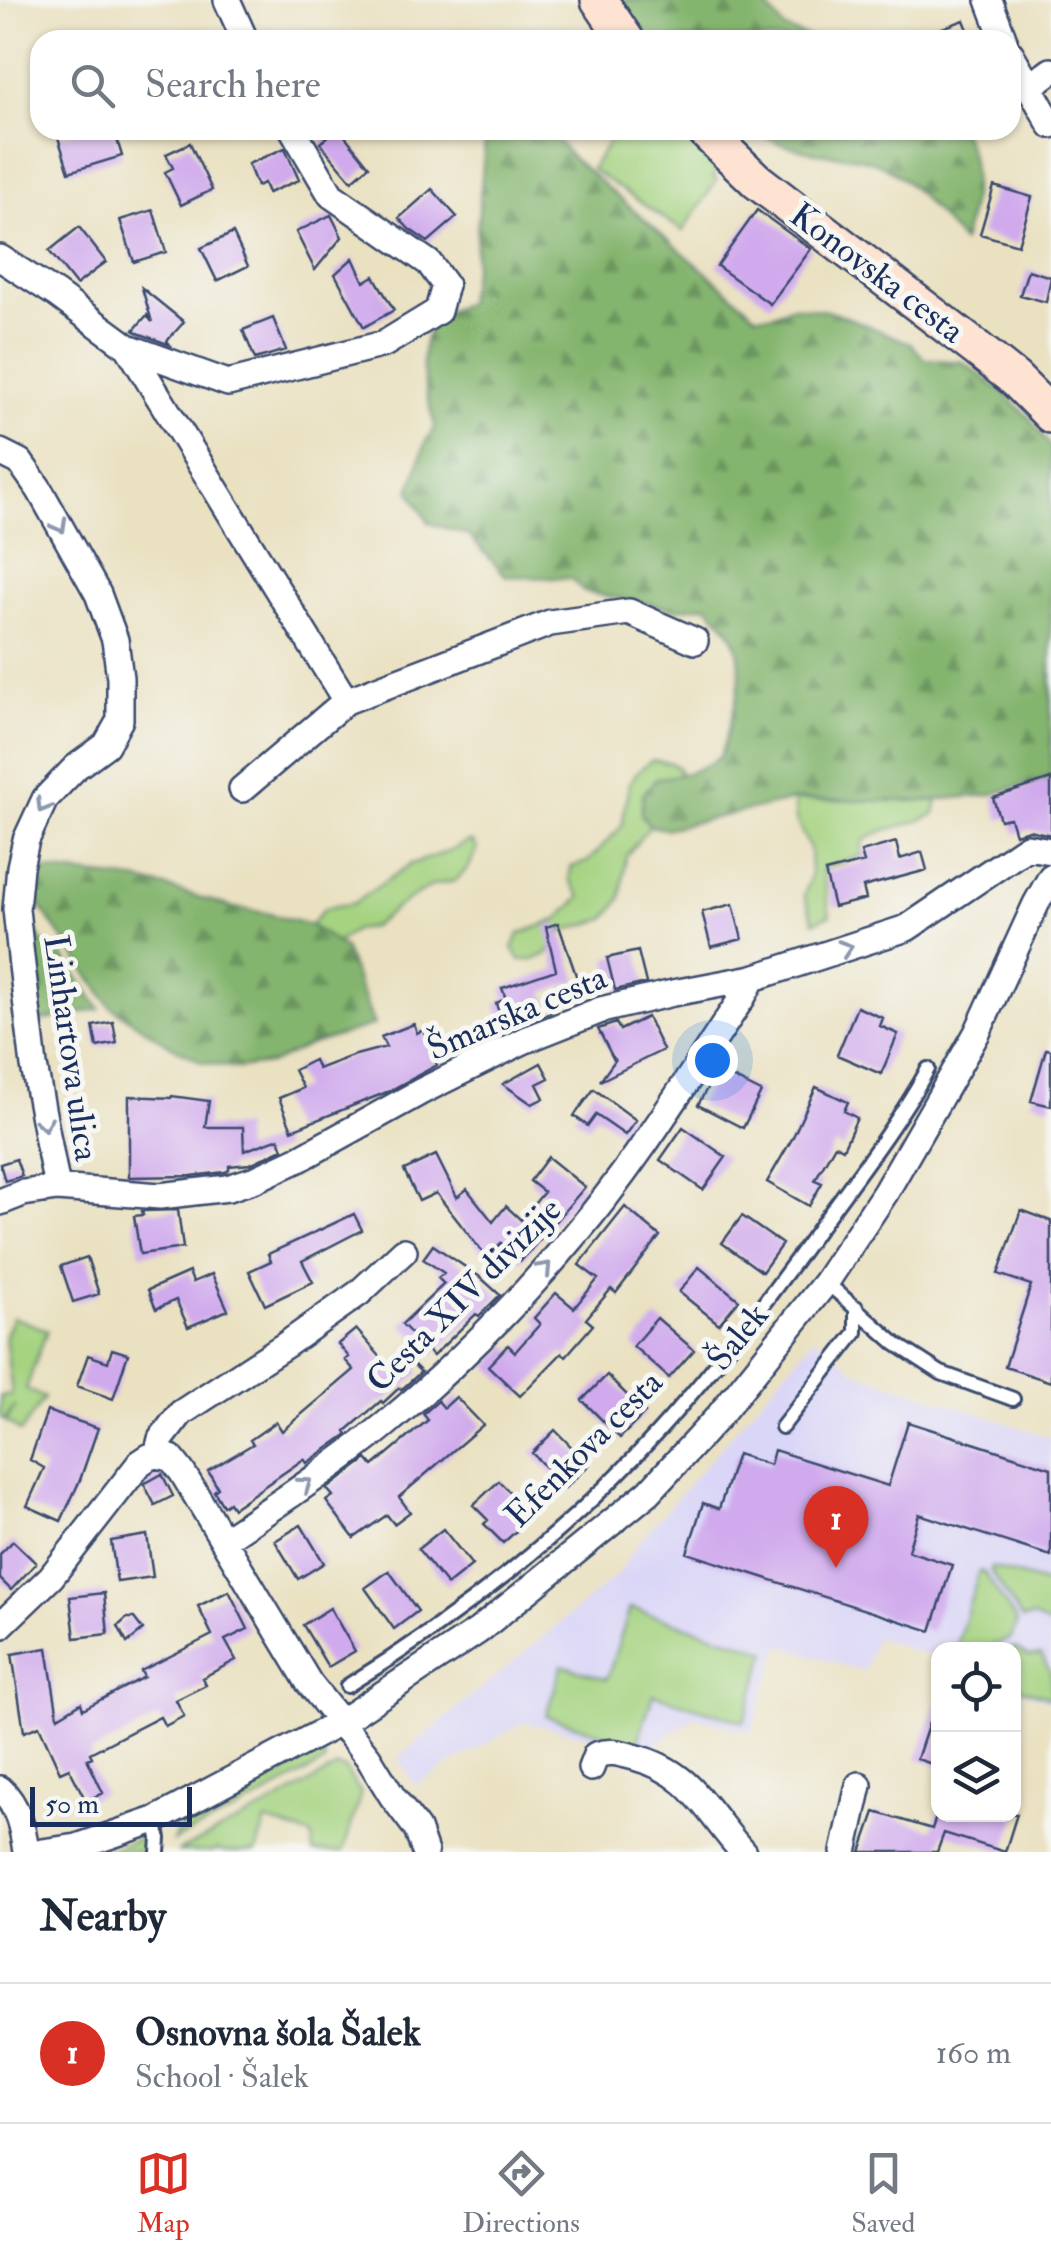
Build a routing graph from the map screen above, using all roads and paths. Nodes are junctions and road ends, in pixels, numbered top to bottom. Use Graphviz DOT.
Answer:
graph roads {
  1 [pos="227,0"];
  2 [pos="598,0"];
  3 [pos="990,0"];
  4 [pos="240,30"];
  5 [pos="619,30"];
  6 [pos="1000,30"];
  7 [pos="1051,71"];
  8 [pos="1021,72"];
  9 [pos="1029,87"];
  10 [pos="1051,125"];
  11 [pos="299,140"];
  12 [pos="714,140"];
  13 [pos="0,258"];
  14 [pos="128,346"];
  15 [pos="1050,408"];
  16 [pos="0,452"];
  17 [pos="695,641"];
  18 [pos="346,701"];
  19 [pos="242,789"];
  20 [pos="1051,852"];
  21 [pos="1051,877"];
  22 [pos="753,978"];
  23 [pos="928,1069"];
  24 [pos="905,1109"];
  25 [pos="929,1120"];
  26 [pos="57,1188"];
  27 [pos="0,1202"];
  28 [pos="404,1251"];
  29 [pos="826,1282"];
  30 [pos="856,1307"];
  31 [pos="1013,1399"];
  32 [pos="782,1427"];
  33 [pos="158,1455"];
  34 [pos="573,1517"];
  35 [pos="592,1538"];
  36 [pos="224,1540"];
  37 [pos="0,1626"];
  38 [pos="347,1686"];
  39 [pos="341,1722"];
  40 [pos="591,1768"];
  41 [pos="858,1785"];
  42 [pos="0,1790"];
  43 [pos="155,1820"];
  44 [pos="77,1849"];
  45 [pos="26,1852"];
  46 [pos="42,1852"];
  47 [pos="158,1852"];
  48 [pos="425,1852"];
  49 [pos="744,1852"];
  50 [pos="844,1852"];
  1 -- 4 [label="street"];
  2 -- 5 [label="street"];
  3 -- 6 [label="street"];
  7 -- 9 [label="street"];
  8 -- 9 [label="street"];
  9 -- 10 [label="street"];
  11 -- 14 [label="street"];
  12 -- 15 [label="street, Konovska cesta"];
  13 -- 14 [label="street"];
  14 -- 18 [label="street"];
  16 -- 26 [label="street, Linhartova ulica, one-way"];
  17 -- 18 [label="street"];
  18 -- 19 [label="street"];
  22 -- 20 [label="street, Šmarska cesta, one-way"];
  21 -- 25 [label="street, Šalek"];
  22 -- 26 [label="street, Šmarska cesta"];
  36 -- 22 [label="street, Cesta XIV divizije, one-way"];
  23 -- 24 [label="lane, Efenkova cesta"];
  24 -- 25 [label="lane"];
  24 -- 34 [label="lane, Efenkova cesta"];
  25 -- 29 [label="street, Šalek"];
  26 -- 27 [label="street, Šmarska cesta"];
  28 -- 33 [label="street"];
  29 -- 30 [label="lane"];
  29 -- 35 [label="street, Šalek"];
  30 -- 31 [label="lane"];
  30 -- 32 [label="lane"];
  33 -- 36 [label="street"];
  33 -- 37 [label="street"];
  34 -- 35 [label="lane"];
  34 -- 38 [label="lane, Efenkova cesta"];
  35 -- 39 [label="street, Šalek"];
  36 -- 39 [label="street"];
  39 -- 43 [label="street"];
  39 -- 48 [label="street"];
  40 -- 49 [label="street"];
  41 -- 50 [label="street"];
  42 -- 45 [label="street"];
  43 -- 44 [label="street"];
  43 -- 47 [label="lane"];
  44 -- 46 [label="street"];
}
